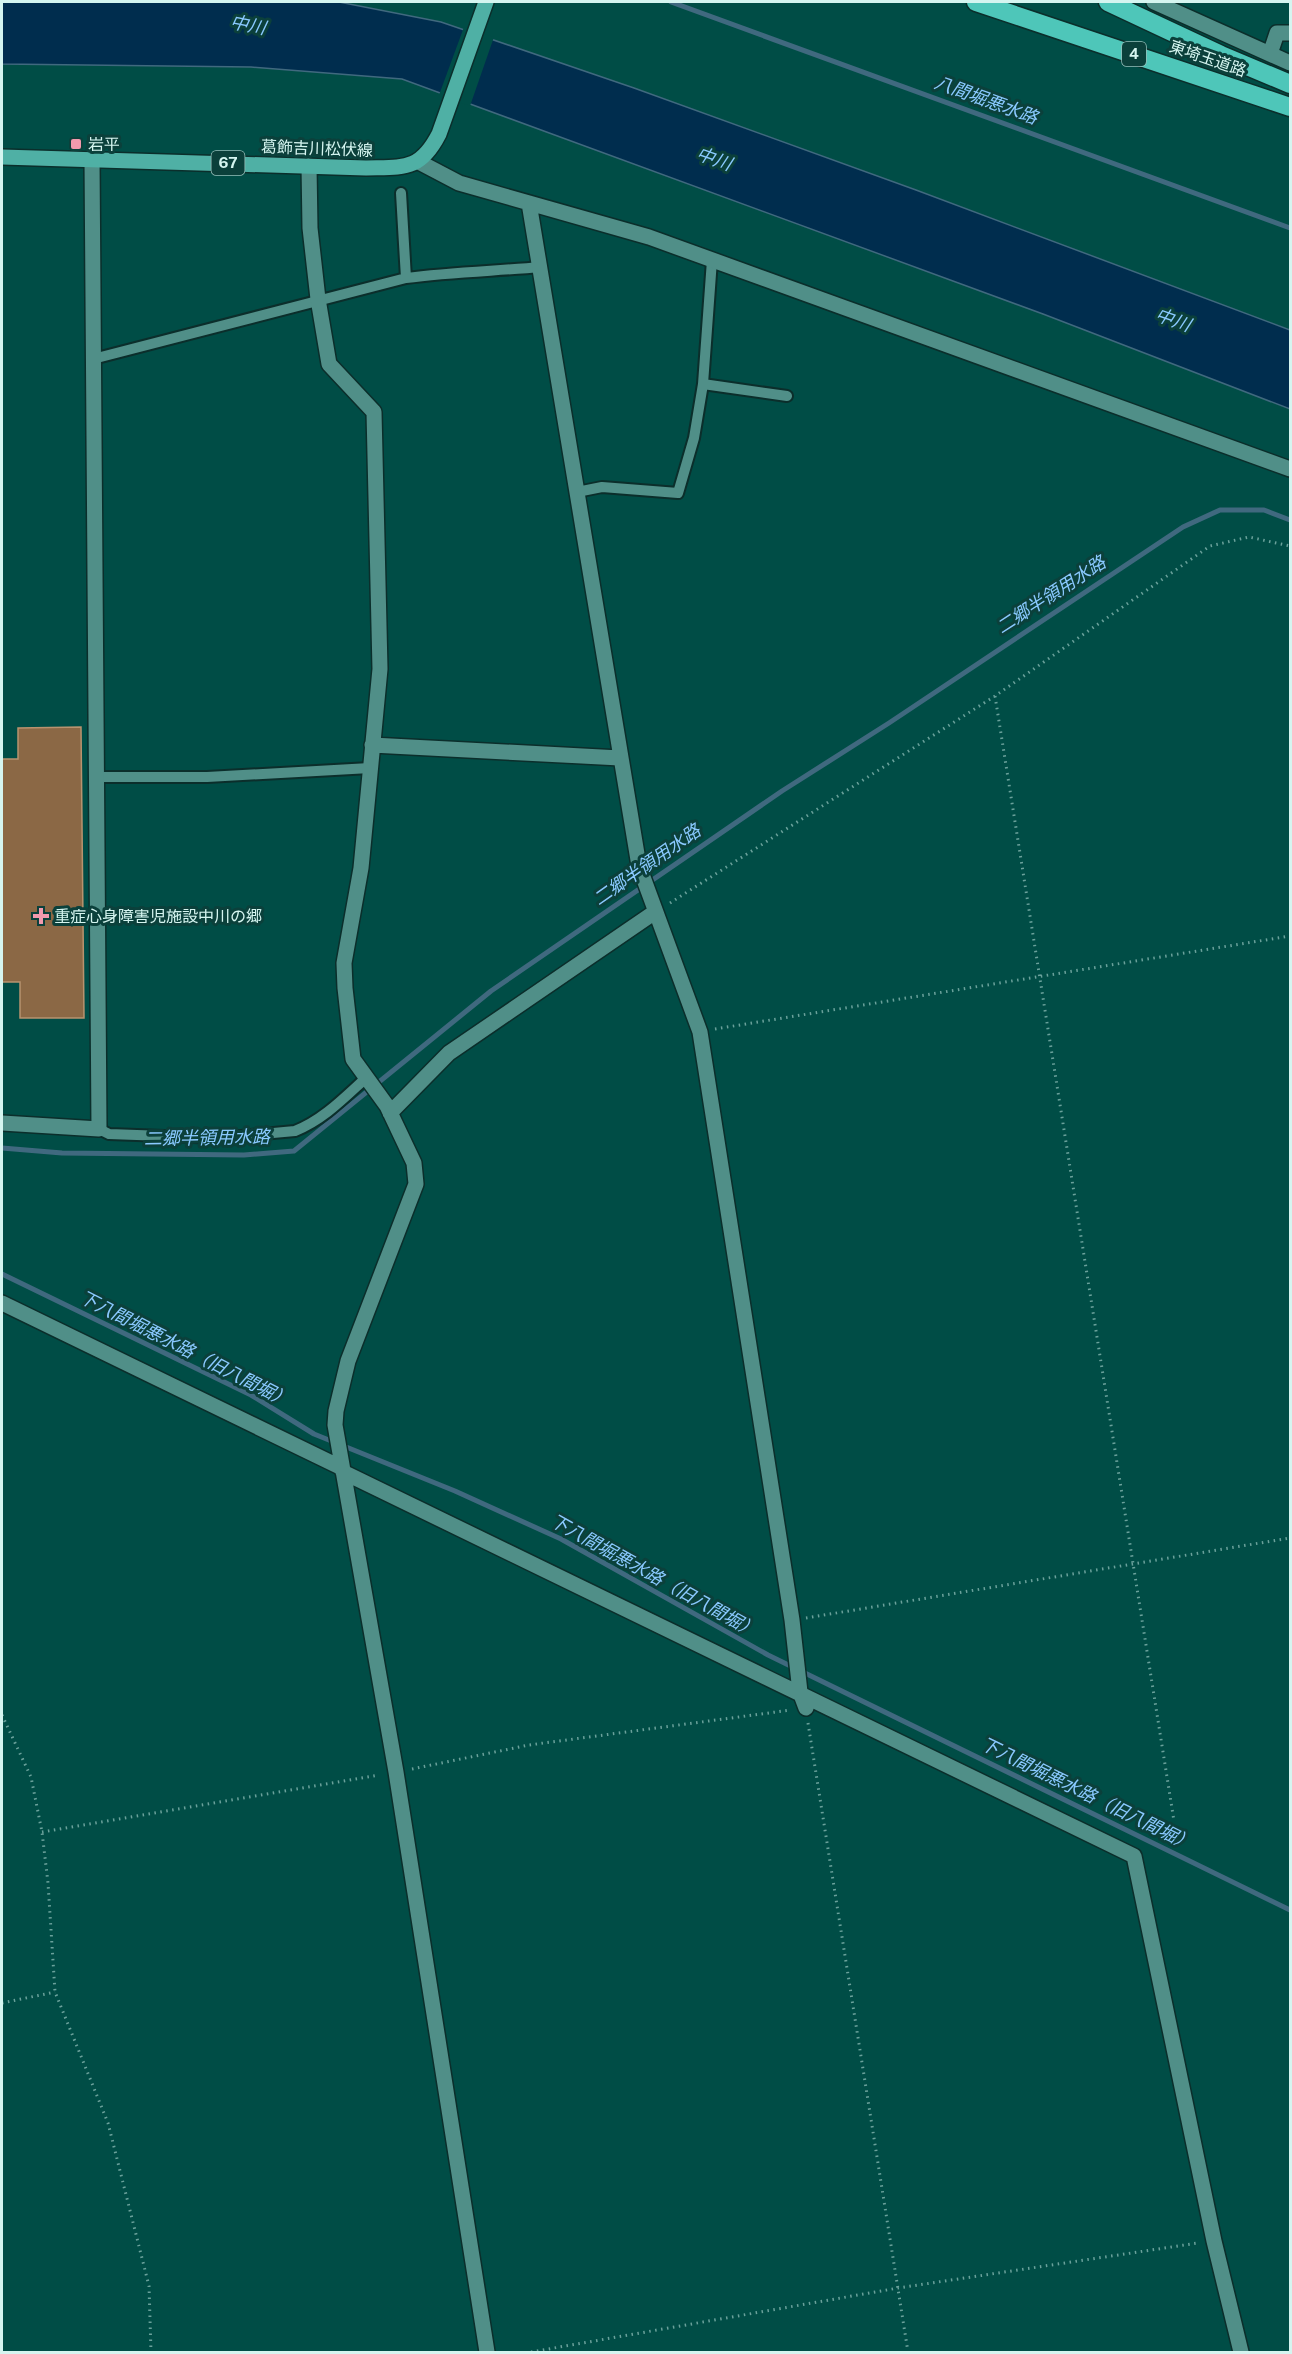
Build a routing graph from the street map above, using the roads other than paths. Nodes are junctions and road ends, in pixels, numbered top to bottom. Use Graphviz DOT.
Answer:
graph roads {
  1 [pos="486,2"];
  2 [pos="976,2"];
  3 [pos="1108,2"];
  4 [pos="1154,2"];
  5 [pos="1290,33"];
  6 [pos="1270,54"];
  7 [pos="1290,63"];
  8 [pos="1290,84"];
  9 [pos="1290,107"];
  10 [pos="2,157"];
  11 [pos="92,158"];
  12 [pos="419,162"];
  13 [pos="309,166"];
  14 [pos="400,193"];
  15 [pos="529,203"];
  16 [pos="712,260"];
  17 [pos="541,267"];
  18 [pos="406,278"];
  19 [pos="318,299"];
  20 [pos="93,359"];
  21 [pos="703,384"];
  22 [pos="787,396"];
  23 [pos="1290,470"];
  24 [pos="577,492"];
  25 [pos="372,745"];
  26 [pos="620,758"];
  27 [pos="369,768"];
  28 [pos="96,777"];
  29 [pos="655,912"];
  30 [pos="366,1078"];
  31 [pos="388,1110"];
  32 [pos="2,1122"];
  33 [pos="99,1129"];
  34 [pos="2,1303"];
  35 [pos="342,1466"];
  36 [pos="800,1692"];
  37 [pos="806,1708"];
  38 [pos="488,2352"];
  39 [pos="1241,2352"];
  1 -- 12 [label="main road"];
  2 -- 9 [label="highway, 東埼玉道路 / 4"];
  3 -- 8 [label="highway, 東埼玉道路 / 4"];
  4 -- 6 [label="street"];
  5 -- 6 [label="street"];
  6 -- 7 [label="street"];
  10 -- 11 [label="main road, 葛飾吉川松伏線 / 67"];
  11 -- 13 [label="main road, 葛飾吉川松伏線 / 67"];
  11 -- 20 [label="street"];
  12 -- 13 [label="main road, 葛飾吉川松伏線 / 67"];
  12 -- 15 [label="street"];
  13 -- 19 [label="street"];
  14 -- 18 [label="lane"];
  15 -- 16 [label="street"];
  15 -- 17 [label="street"];
  16 -- 21 [label="lane"];
  16 -- 23 [label="street"];
  17 -- 18 [label="lane"];
  17 -- 24 [label="street"];
  18 -- 19 [label="lane"];
  19 -- 20 [label="lane"];
  19 -- 25 [label="street"];
  20 -- 28 [label="street"];
  21 -- 22 [label="lane"];
  21 -- 24 [label="lane"];
  24 -- 26 [label="street"];
  25 -- 26 [label="street"];
  25 -- 27 [label="street"];
  26 -- 29 [label="street"];
  27 -- 28 [label="lane"];
  27 -- 30 [label="street"];
  28 -- 33 [label="street"];
  29 -- 31 [label="street"];
  29 -- 36 [label="street"];
  30 -- 31 [label="street"];
  30 -- 33 [label="lane"];
  31 -- 35 [label="street"];
  32 -- 33 [label="street"];
  34 -- 35 [label="street"];
  35 -- 36 [label="street"];
  35 -- 38 [label="street"];
  36 -- 37 [label="street"];
  36 -- 39 [label="street"];
}
